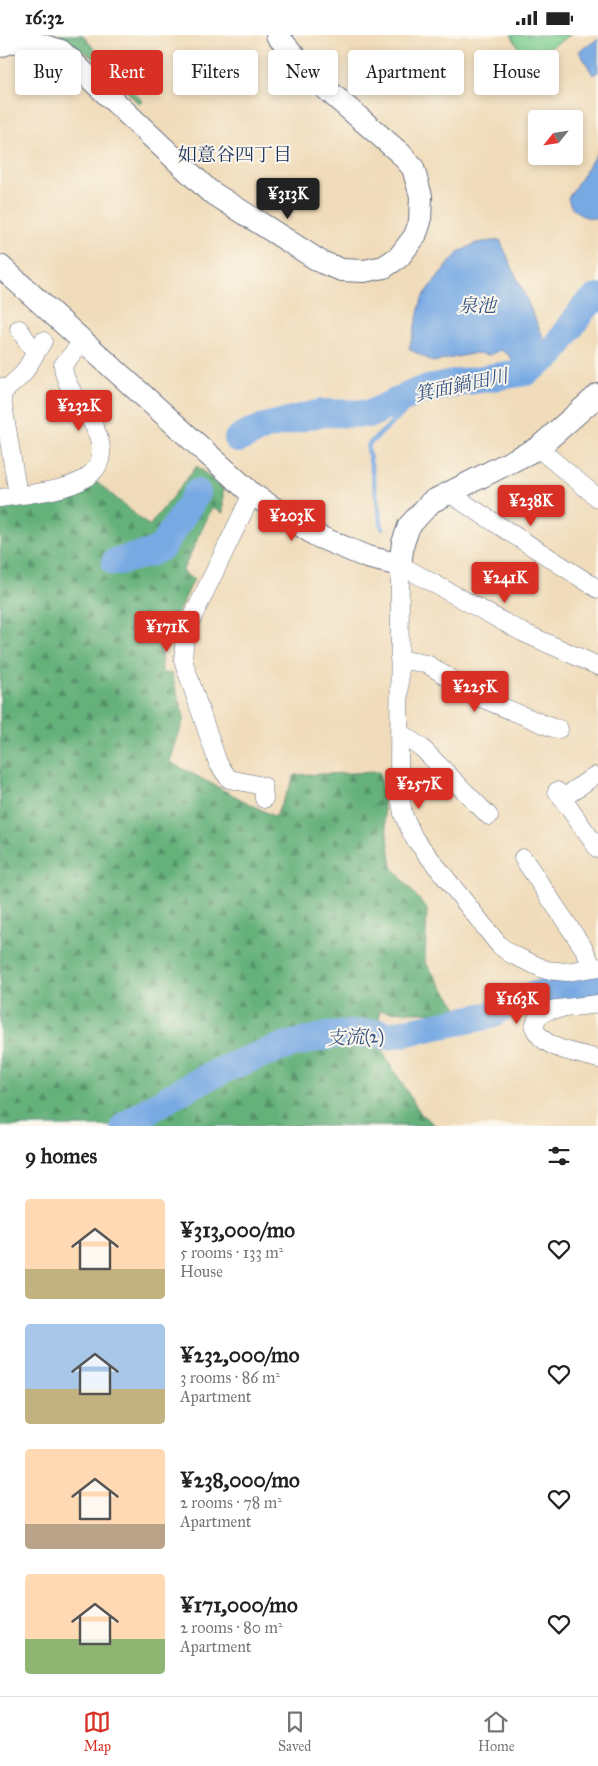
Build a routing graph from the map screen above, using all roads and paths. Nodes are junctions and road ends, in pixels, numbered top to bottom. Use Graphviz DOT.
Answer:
graph roads {
  1 [pos="277,35"];
  2 [pos="0,46"];
  3 [pos="0,266"];
  4 [pos="19,329"];
  5 [pos="82,342"];
  6 [pos="1,391"];
  7 [pos="598,395"];
  8 [pos="538,448"];
  9 [pos="447,492"];
  10 [pos="252,494"];
  11 [pos="18,495"];
  12 [pos="0,498"];
  13 [pos="598,498"];
  14 [pos="400,565"];
  15 [pos="598,589"];
  16 [pos="399,659"];
  17 [pos="598,666"];
  18 [pos="559,729"];
  19 [pos="399,732"];
  20 [pos="594,776"];
  21 [pos="264,799"];
  22 [pos="489,816"];
  23 [pos="598,849"];
  24 [pos="523,858"];
  25 [pos="595,968"];
  26 [pos="598,1004"];
  27 [pos="598,1059"];
  1 -- 2 [label="street"];
  3 -- 5 [label="street"];
  4 -- 6 [label="street"];
  5 -- 10 [label="street"];
  5 -- 11 [label="street"];
  6 -- 11 [label="street"];
  7 -- 8 [label="street"];
  8 -- 9 [label="street"];
  8 -- 13 [label="street"];
  9 -- 14 [label="street"];
  9 -- 15 [label="street"];
  10 -- 14 [label="street"];
  10 -- 21 [label="street"];
  11 -- 12 [label="street"];
  14 -- 16 [label="street"];
  14 -- 17 [label="street"];
  16 -- 18 [label="street"];
  16 -- 19 [label="street"];
  19 -- 22 [label="street"];
  19 -- 25 [label="street"];
  20 -- 23 [label="street"];
  24 -- 25 [label="street"];
  26 -- 27 [label="street"];
}
